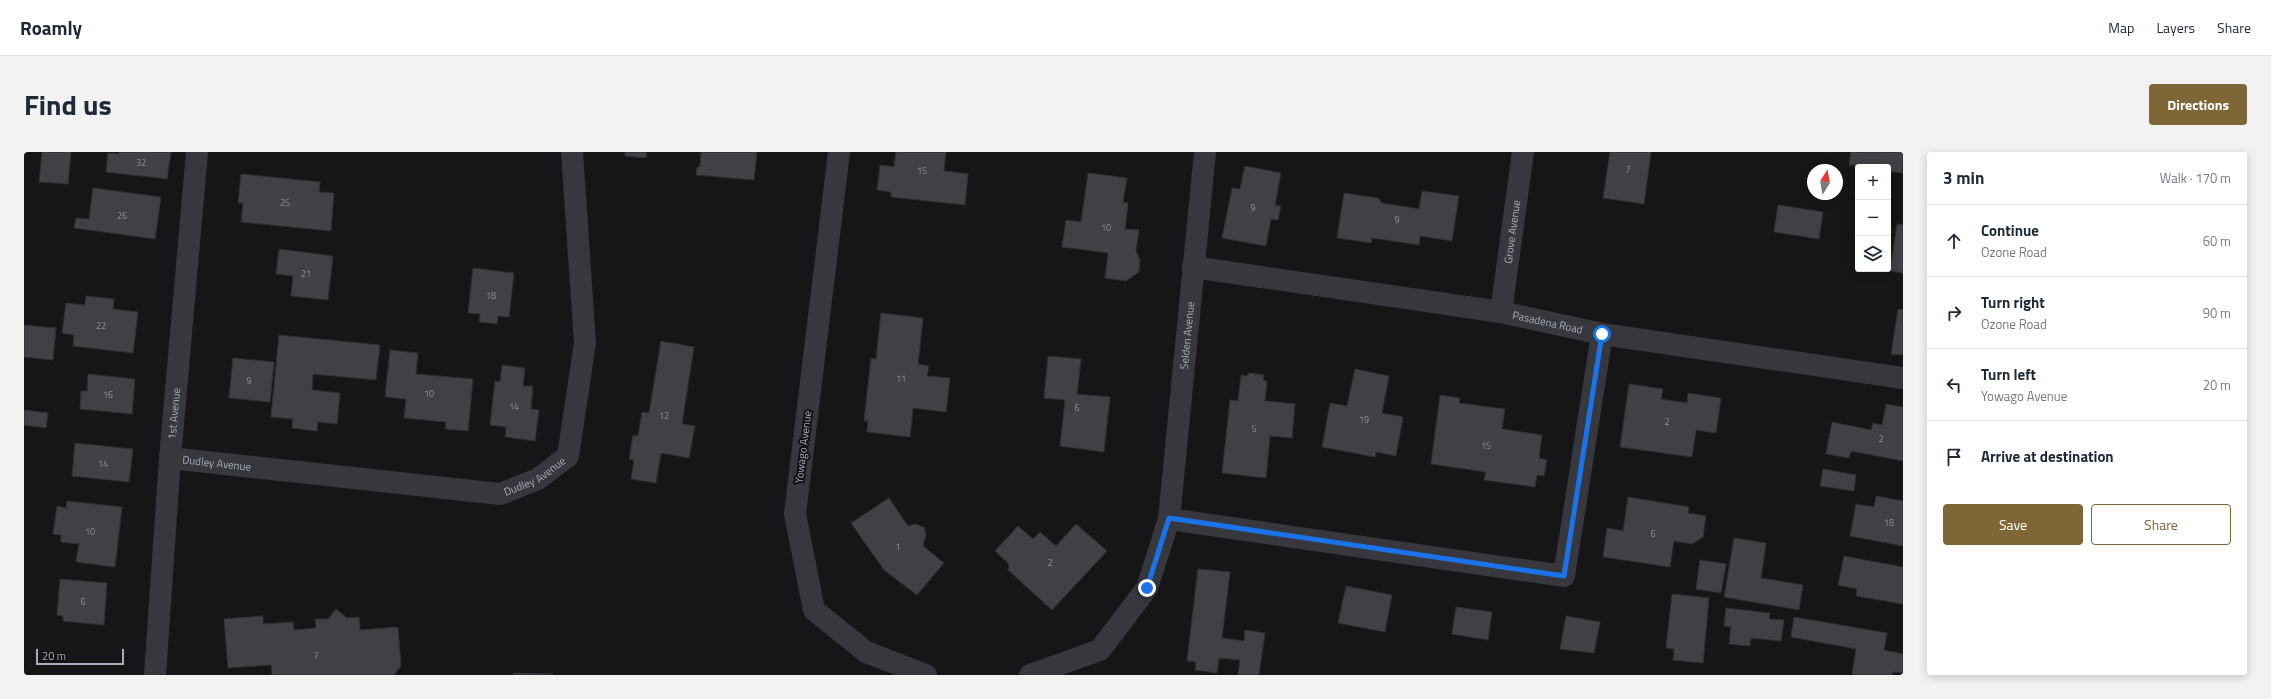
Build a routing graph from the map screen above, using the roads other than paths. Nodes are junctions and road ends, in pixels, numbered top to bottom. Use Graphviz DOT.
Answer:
graph roads {
  1 [pos="197,152"];
  2 [pos="572,152"];
  3 [pos="839,152"];
  4 [pos="1205,152"];
  5 [pos="1523,152"];
  6 [pos="1193,267"];
  7 [pos="1502,312"];
  8 [pos="1602,334"];
  9 [pos="1903,378"];
  10 [pos="170,458"];
  11 [pos="1169,518"];
  12 [pos="155,675"];
  13 [pos="926,675"];
  14 [pos="1030,675"];
  1 -- 10 [label="street, 1st Avenue"];
  2 -- 10 [label="street, Dudley Avenue"];
  3 -- 13 [label="street, Yowago Avenue"];
  4 -- 6 [label="street, Selden Avenue"];
  5 -- 7 [label="street, Grove Avenue"];
  6 -- 7 [label="street, Pasadena Road"];
  6 -- 11 [label="street, Selden Avenue"];
  7 -- 8 [label="street, Pasadena Road"];
  8 -- 9 [label="street, Pasadena Road"];
  8 -- 11 [label="street"];
  10 -- 12 [label="street, 1st Avenue"];
  11 -- 14 [label="street"];
}
